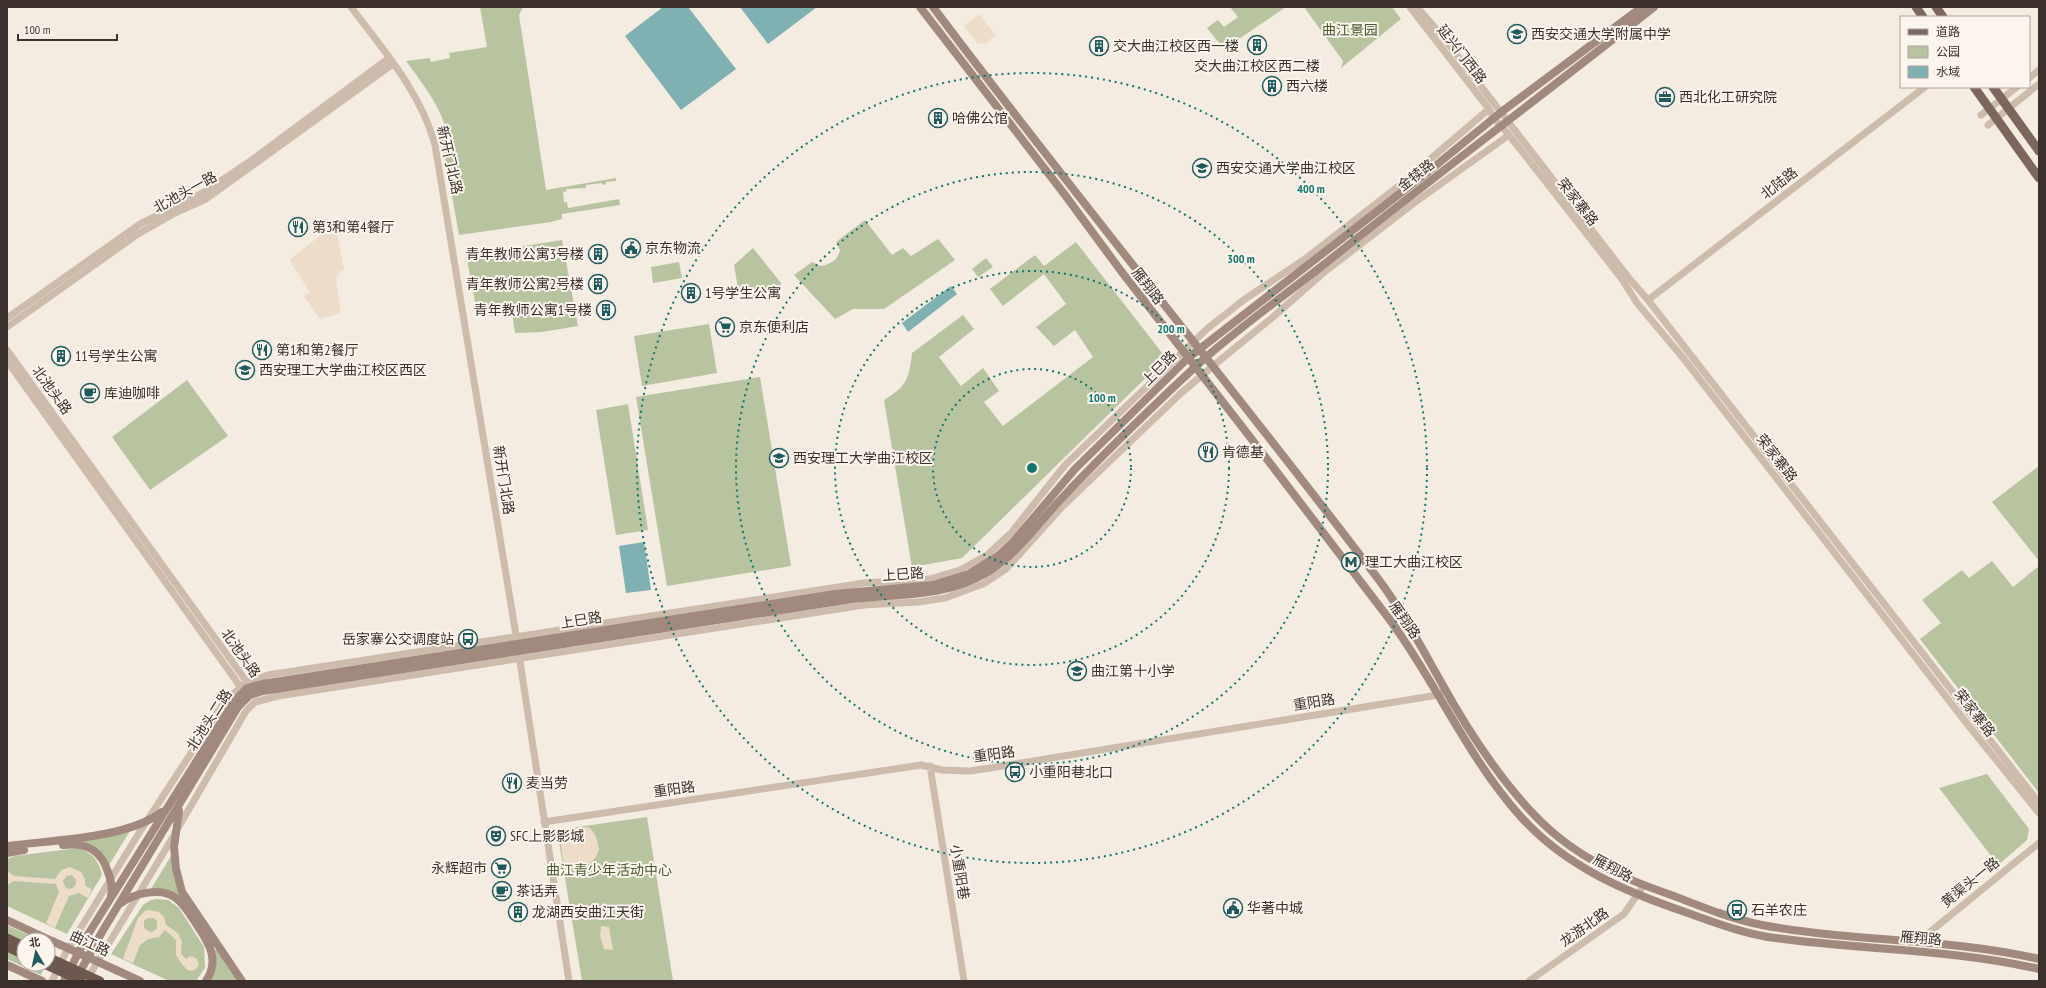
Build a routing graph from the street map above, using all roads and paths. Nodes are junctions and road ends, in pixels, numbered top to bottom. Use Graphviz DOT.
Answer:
graph roads {
  1 [pos="351,7"];
  2 [pos="920,7"];
  3 [pos="933,7"];
  4 [pos="1410,7"];
  5 [pos="1417,7"];
  6 [pos="1642,7"];
  7 [pos="1654,7"];
  8 [pos="1916,7"];
  9 [pos="1936,7"];
  10 [pos="1922,16"];
  11 [pos="1942,16"];
  12 [pos="391,61"];
  13 [pos="2039,70"];
  14 [pos="2030,77"];
  15 [pos="2039,84"];
  16 [pos="1924,88"];
  17 [pos="1975,88"];
  18 [pos="1994,88"];
  19 [pos="2016,88"];
  20 [pos="2002,99"];
  21 [pos="1989,108"];
  22 [pos="2009,108"];
  23 [pos="1489,109"];
  24 [pos="1497,115"];
  25 [pos="1980,115"];
  26 [pos="1996,118"];
  27 [pos="1505,124"];
  28 [pos="1988,125"];
  29 [pos="1509,135"];
  30 [pos="2039,151"];
  31 [pos="2039,178"];
  32 [pos="1648,300"];
  33 [pos="7,318"];
  34 [pos="7,327"];
  35 [pos="1194,342"];
  36 [pos="1199,348"];
  37 [pos="7,350"];
  38 [pos="1185,355"];
  39 [pos="1206,358"];
  40 [pos="7,361"];
  41 [pos="1213,366"];
  42 [pos="1195,367"];
  43 [pos="1202,376"];
  44 [pos="518,648"];
  45 [pos="246,688"];
  46 [pos="1446,690"];
  47 [pos="1438,695"];
  48 [pos="930,766"];
  49 [pos="2039,803"];
  50 [pos="168,806"];
  51 [pos="180,806"];
  52 [pos="2039,814"];
  53 [pos="146,822"];
  54 [pos="544,822"];
  55 [pos="176,832"];
  56 [pos="2039,843"];
  57 [pos="7,846"];
  58 [pos="7,853"];
  59 [pos="110,879"];
  60 [pos="1644,885"];
  61 [pos="137,895"];
  62 [pos="1637,896"];
  63 [pos="109,901"];
  64 [pos="118,907"];
  65 [pos="8,920"];
  66 [pos="1919,941"];
  67 [pos="2039,959"];
  68 [pos="56,961"];
  69 [pos="7,965"];
  70 [pos="2039,969"];
  71 [pos="56,970"];
  72 [pos="39,979"];
  73 [pos="52,981"];
  74 [pos="64,981"];
  75 [pos="76,981"];
  76 [pos="81,981"];
  77 [pos="86,981"];
  78 [pos="100,981"];
  79 [pos="140,981"];
  80 [pos="206,981"];
  81 [pos="242,981"];
  82 [pos="569,981"];
  83 [pos="964,981"];
  84 [pos="1529,981"];
  1 -- 12 [label="street, 新开门北路"];
  2 -- 38 [label="main road, 雁翔路"];
  3 -- 35 [label="main road, 雁翔路"];
  4 -- 23 [label="street, 延兴门西路"];
  5 -- 24 [label="street, 延兴门西路"];
  6 -- 24 [label="main road, 金犊路"];
  7 -- 27 [label="main road, 金犊路"];
  8 -- 10 [label="main road"];
  9 -- 11 [label="main road"];
  12 -- 33 [label="street, 北池头一路"];
  12 -- 34 [label="street, 北池头一路"];
  12 -- 44 [label="street, 新开门北路"];
  13 -- 14 [label="street"];
  15 -- 22 [label="street"];
  16 -- 32 [label="street, 北陆路"];
  17 -- 21 [label="main road"];
  18 -- 20 [label="main road"];
  19 -- 20 [label="street"];
  20 -- 21 [label="street"];
  20 -- 22 [label="main road"];
  21 -- 25 [label="street"];
  21 -- 26 [label="main road"];
  22 -- 26 [label="street"];
  22 -- 30 [label="main road"];
  23 -- 24 [label="street, 延兴门西路"];
  23 -- 35 [label="street"];
  24 -- 27 [label="street, 荣家寨路"];
  24 -- 36 [label="main road, 金犊路"];
  26 -- 28 [label="street"];
  26 -- 31 [label="main road"];
  27 -- 29 [label="street, 荣家寨路"];
  27 -- 32 [label="street, 荣家寨路"];
  27 -- 39 [label="main road, 金犊路"];
  29 -- 41 [label="street"];
  29 -- 52 [label="street, 荣家寨路"];
  32 -- 49 [label="street, 荣家寨路"];
  35 -- 36 [label="main road, 雁翔路"];
  35 -- 38 [label="street"];
  36 -- 38 [label="main road, 上巳路"];
  36 -- 39 [label="main road, 雁翔路"];
  37 -- 45 [label="street, 北池头路"];
  38 -- 42 [label="main road, 雁翔路"];
  38 -- 44 [label="main road, 上巳路"];
  39 -- 41 [label="main road, 雁翔路"];
  39 -- 42 [label="main road, 金犊路"];
  40 -- 45 [label="street, 北池头路"];
  41 -- 43 [label="street"];
  41 -- 46 [label="main road, 雁翔路"];
  42 -- 43 [label="main road, 雁翔路"];
  42 -- 44 [label="main road, 上巳路"];
  43 -- 44 [label="street"];
  43 -- 47 [label="main road, 雁翔路"];
  44 -- 45 [label="main road, 北池头二路"];
  44 -- 54 [label="street, 新开门北路"];
  44 -- 55 [label="street"];
  45 -- 50 [label="main road, 北池头二路"];
  45 -- 51 [label="main road, 北池头二路"];
  45 -- 53 [label="street"];
  46 -- 47 [label="street, 重阳路"];
  46 -- 60 [label="main road, 雁翔路"];
  47 -- 48 [label="street, 重阳路"];
  47 -- 62 [label="main road, 雁翔路"];
  48 -- 54 [label="street, 重阳路"];
  48 -- 83 [label="street, 小重阳巷"];
  50 -- 53 [label="main road"];
  50 -- 63 [label="main road, 北池头二路"];
  51 -- 55 [label="main road"];
  51 -- 64 [label="main road, 北池头二路"];
  53 -- 57 [label="main road"];
  53 -- 59 [label="street"];
  54 -- 82 [label="street, 新开门北路"];
  55 -- 61 [label="street"];
  55 -- 81 [label="main road"];
  56 -- 66 [label="street, 黄渠头一路"];
  58 -- 59 [label="main road"];
  59 -- 63 [label="main road"];
  59 -- 73 [label="street"];
  60 -- 62 [label="street, 龙游北路"];
  60 -- 66 [label="main road, 雁翔路"];
  61 -- 64 [label="main road"];
  61 -- 77 [label="street"];
  61 -- 80 [label="main road"];
  62 -- 70 [label="main road, 雁翔路"];
  62 -- 84 [label="street, 龙游北路"];
  63 -- 74 [label="main road, 北池头二路"];
  64 -- 75 [label="main road, 北池头二路"];
  65 -- 79 [label="main road, 曲江路, bridge"];
  66 -- 67 [label="main road, 雁翔路"];
  68 -- 78 [label="highway, bridge"];
  69 -- 72 [label="main road"];
  71 -- 76 [label="highway, bridge"];
}
